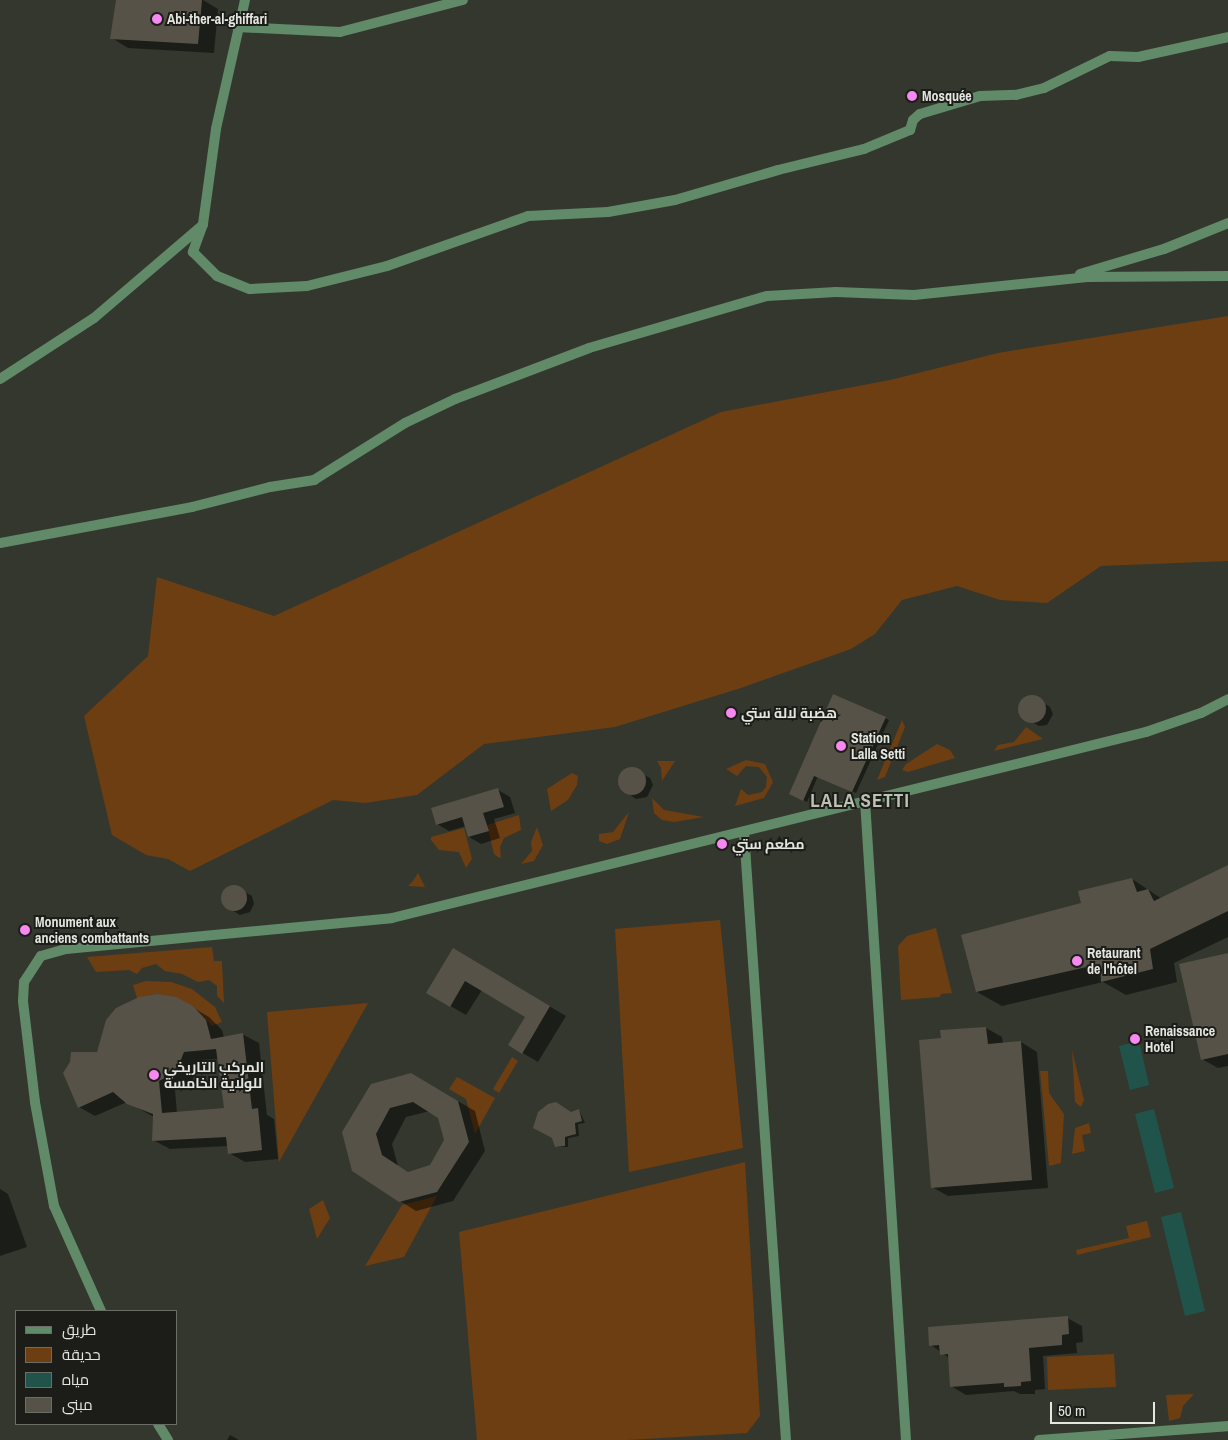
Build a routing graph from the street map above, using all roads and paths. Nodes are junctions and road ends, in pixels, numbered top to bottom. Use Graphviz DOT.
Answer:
graph roads {
  1 [pos="245,0"];
  2 [pos="463,0"];
  3 [pos="237,27"];
  4 [pos="1228,37"];
  5 [pos="1228,223"];
  6 [pos="203,224"];
  7 [pos="1228,276"];
  8 [pos="1063,279"];
  9 [pos="0,379"];
  10 [pos="0,543"];
  11 [pos="1228,698"];
  12 [pos="865,801"];
  13 [pos="744,832"];
  14 [pos="101,1310"];
  15 [pos="159,1425"];
  16 [pos="1228,1426"];
  17 [pos="168,1440"];
  18 [pos="786,1440"];
  19 [pos="906,1440"];
  20 [pos="1040,1440"];
  1 -- 3 [label="street"];
  2 -- 3 [label="street"];
  3 -- 6 [label="street"];
  4 -- 6 [label="street"];
  5 -- 8 [label="street"];
  6 -- 9 [label="street"];
  7 -- 8 [label="street"];
  8 -- 10 [label="street"];
  11 -- 12 [label="street"];
  12 -- 13 [label="street"];
  12 -- 19 [label="street"];
  13 -- 14 [label="street"];
  13 -- 18 [label="street"];
  15 -- 17 [label="street"];
  16 -- 20 [label="street"];
}
